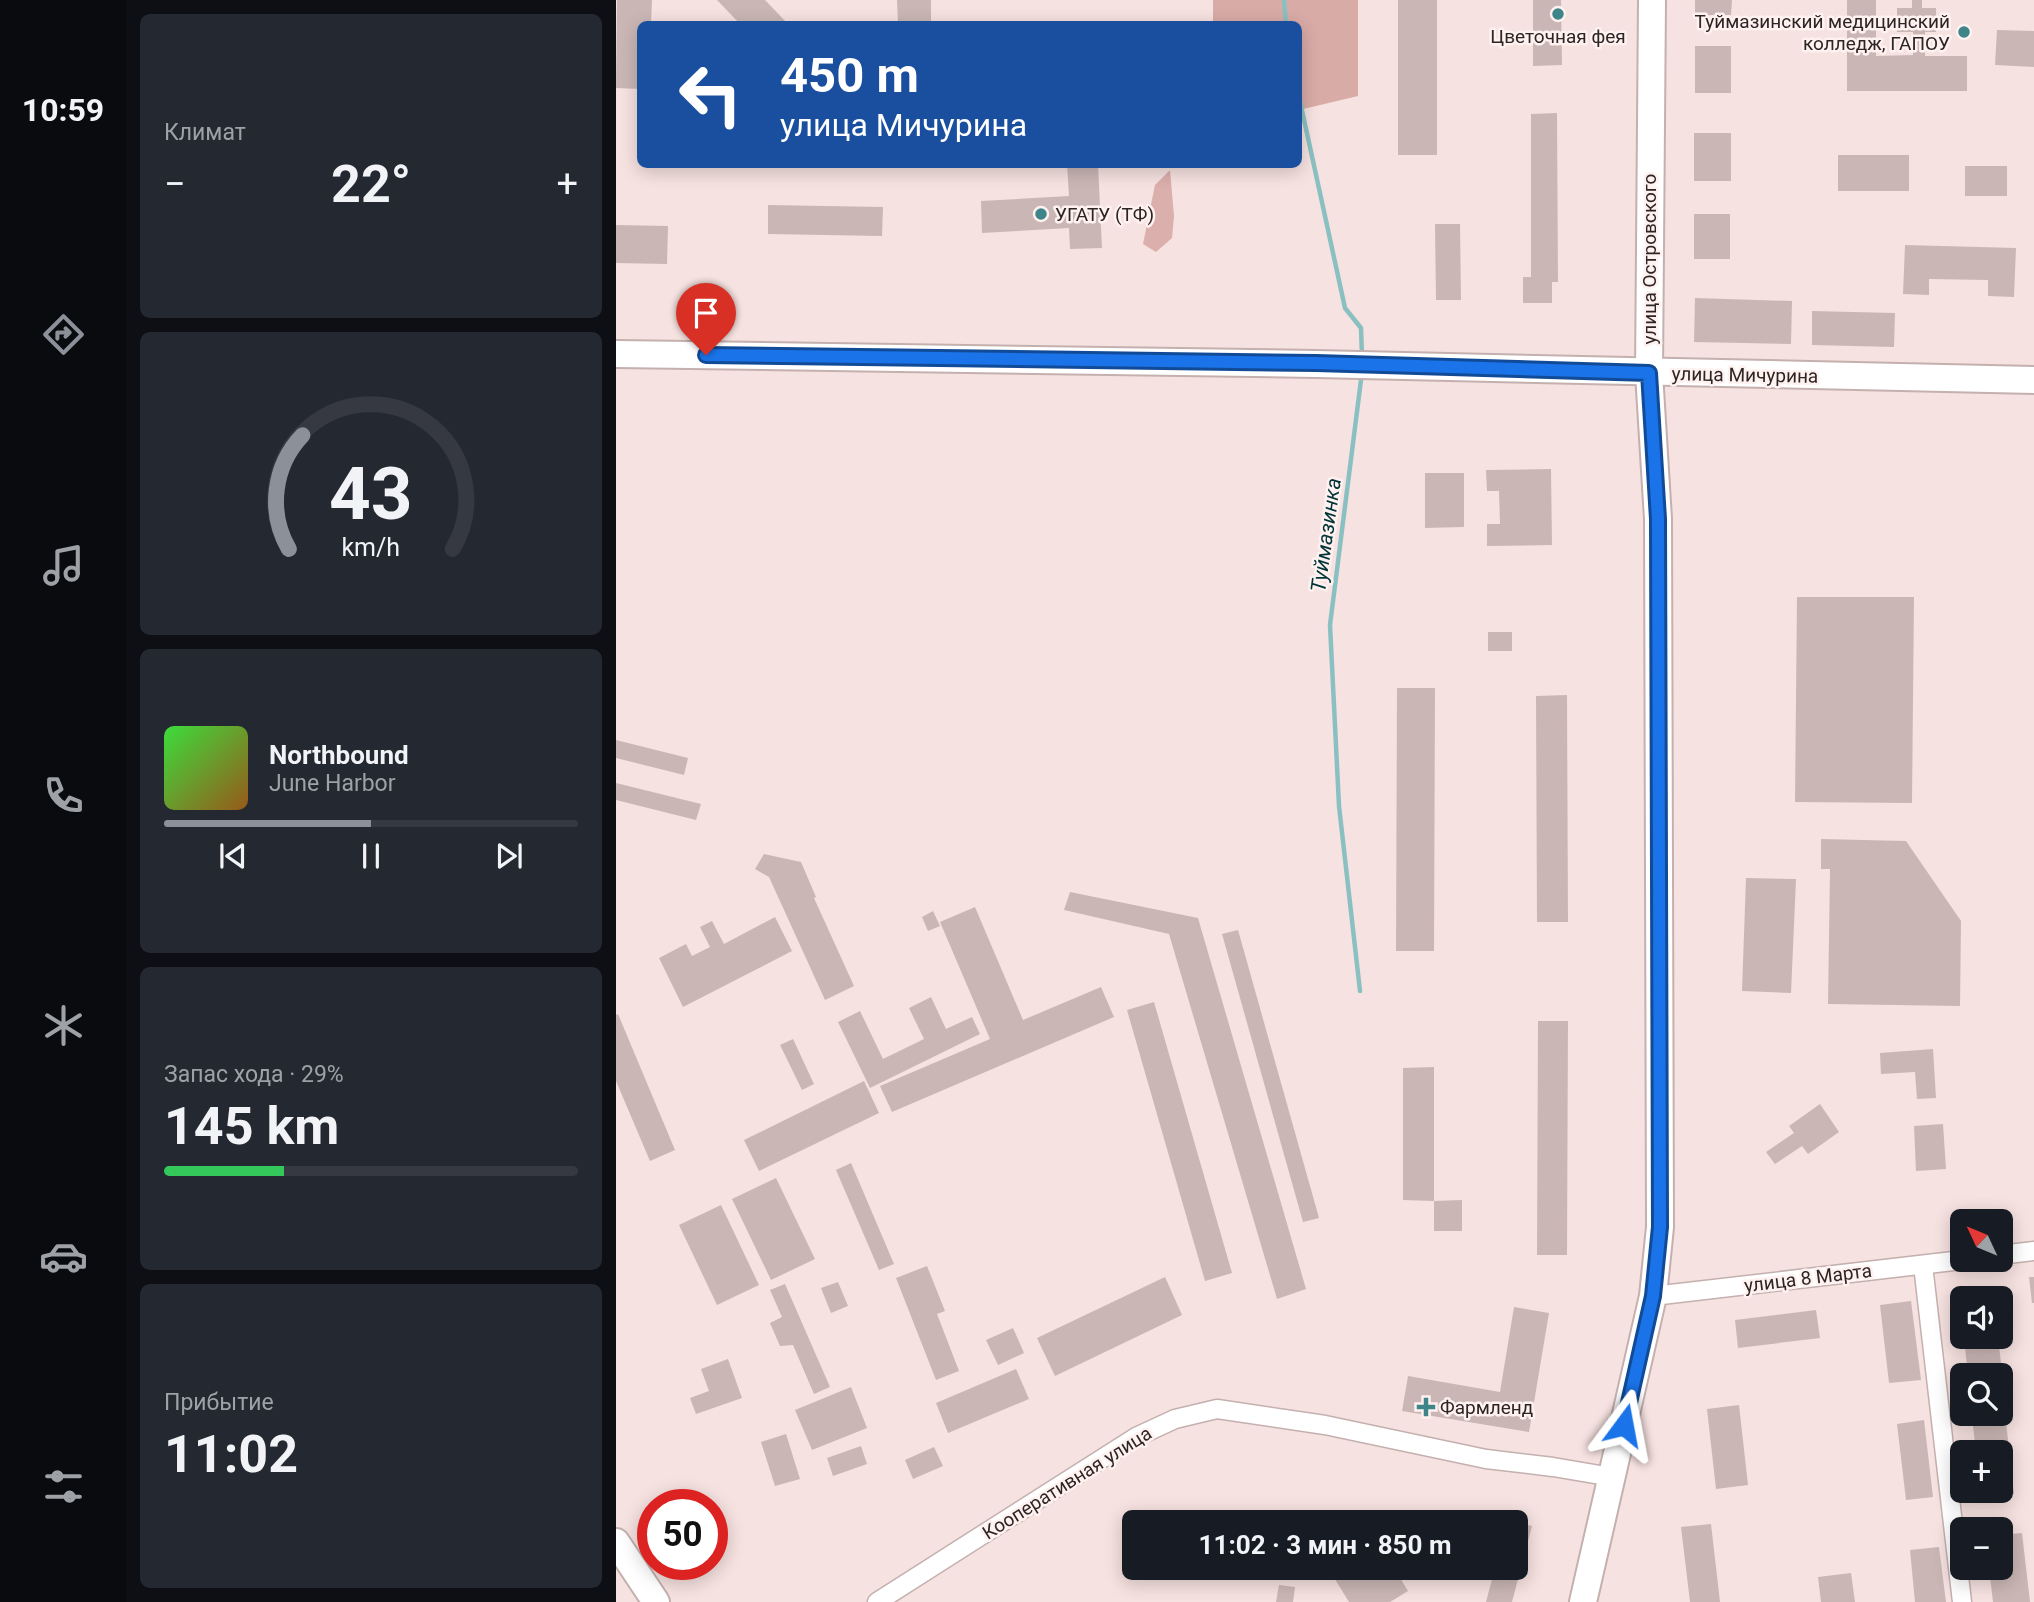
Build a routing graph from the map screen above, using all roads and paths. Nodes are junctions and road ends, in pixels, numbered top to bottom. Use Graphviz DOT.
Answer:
graph roads {
  1 [pos="1651,0"];
  2 [pos="616,354"];
  3 [pos="1649,373"];
  4 [pos="2034,380"];
  5 [pos="2034,1251"];
  6 [pos="2013,1253"];
  7 [pos="1950,1262"];
  8 [pos="1923,1265"];
  9 [pos="1653,1296"];
  10 [pos="1612,1477"];
  11 [pos="616,1542"];
  12 [pos="656,1602"];
  13 [pos="877,1602"];
  14 [pos="1583,1602"];
  15 [pos="1962,1602"];
  1 -- 3 [label="main road, улица Островского"];
  2 -- 3 [label="main road, улица Мичурина"];
  3 -- 4 [label="main road, улица Мичурина"];
  3 -- 9 [label="main road, улица Островского"];
  5 -- 6 [label="street"];
  7 -- 8 [label="street, улица 8 Марта"];
  8 -- 9 [label="street, улица 8 Марта"];
  8 -- 15 [label="street"];
  9 -- 10 [label="main road, улица Островского"];
  10 -- 13 [label="street, Кооперативная улица"];
  10 -- 14 [label="main road, улица Островского"];
  11 -- 12 [label="main road"];
}
